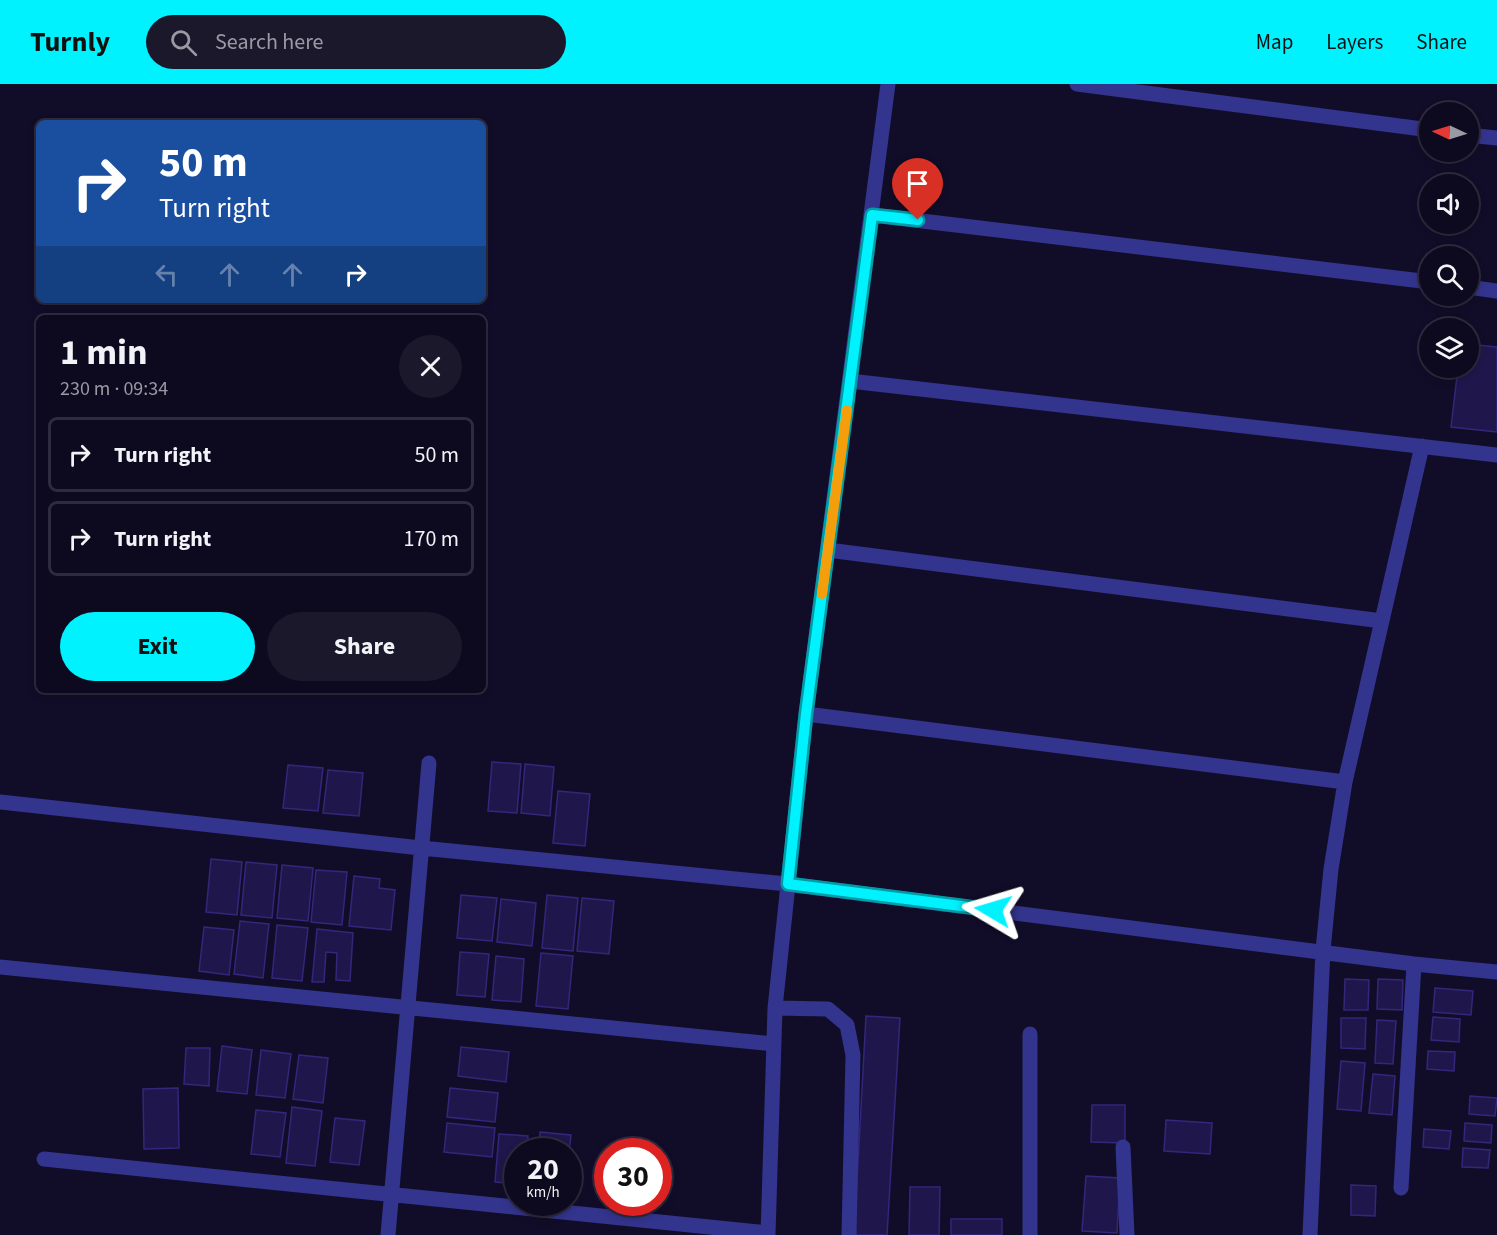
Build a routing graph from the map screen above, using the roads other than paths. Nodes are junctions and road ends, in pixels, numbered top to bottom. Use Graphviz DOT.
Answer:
graph roads {
  1 [pos="888,84"];
  2 [pos="1077,84"];
  3 [pos="1419,129"];
  4 [pos="1479,136"];
  5 [pos="1497,138"];
  6 [pos="872,215"];
  7 [pos="1419,281"];
  8 [pos="1479,289"];
  9 [pos="1497,291"];
  10 [pos="850,381"];
  11 [pos="1422,446"];
  12 [pos="1497,455"];
  13 [pos="828,550"];
  14 [pos="1382,621"];
  15 [pos="806,714"];
  16 [pos="429,763"];
  17 [pos="1345,782"];
  18 [pos="0,802"];
  19 [pos="421,848"];
  20 [pos="788,884"];
  21 [pos="1323,950"];
  22 [pos="1414,964"];
  23 [pos="0,967"];
  24 [pos="1497,972"];
  25 [pos="406,1008"];
  26 [pos="774,1008"];
  27 [pos="1030,1034"];
  28 [pos="774,1044"];
  29 [pos="1123,1147"];
  30 [pos="44,1159"];
  31 [pos="1401,1188"];
  32 [pos="392,1195"];
  33 [pos="768,1234"];
  34 [pos="388,1235"];
  35 [pos="849,1235"];
  36 [pos="1030,1235"];
  37 [pos="1127,1235"];
  38 [pos="1310,1235"];
  1 -- 6 [label="street"];
  2 -- 3 [label="street"];
  4 -- 5 [label="street"];
  6 -- 7 [label="street"];
  6 -- 10 [label="street"];
  8 -- 9 [label="street"];
  10 -- 11 [label="street"];
  10 -- 13 [label="street"];
  11 -- 12 [label="street"];
  11 -- 14 [label="street"];
  13 -- 14 [label="street"];
  13 -- 15 [label="street"];
  14 -- 17 [label="street"];
  15 -- 17 [label="street"];
  15 -- 20 [label="street"];
  16 -- 19 [label="street"];
  17 -- 21 [label="street"];
  18 -- 19 [label="street"];
  19 -- 20 [label="street"];
  19 -- 25 [label="street"];
  20 -- 21 [label="street"];
  20 -- 26 [label="street"];
  21 -- 22 [label="street"];
  21 -- 38 [label="street"];
  22 -- 24 [label="street"];
  22 -- 31 [label="street"];
  23 -- 25 [label="street"];
  25 -- 28 [label="street"];
  25 -- 32 [label="street"];
  26 -- 28 [label="street"];
  26 -- 35 [label="street"];
  27 -- 36 [label="street"];
  28 -- 33 [label="street"];
  29 -- 37 [label="street"];
  30 -- 32 [label="street"];
  32 -- 33 [label="street"];
  32 -- 34 [label="street"];
}
